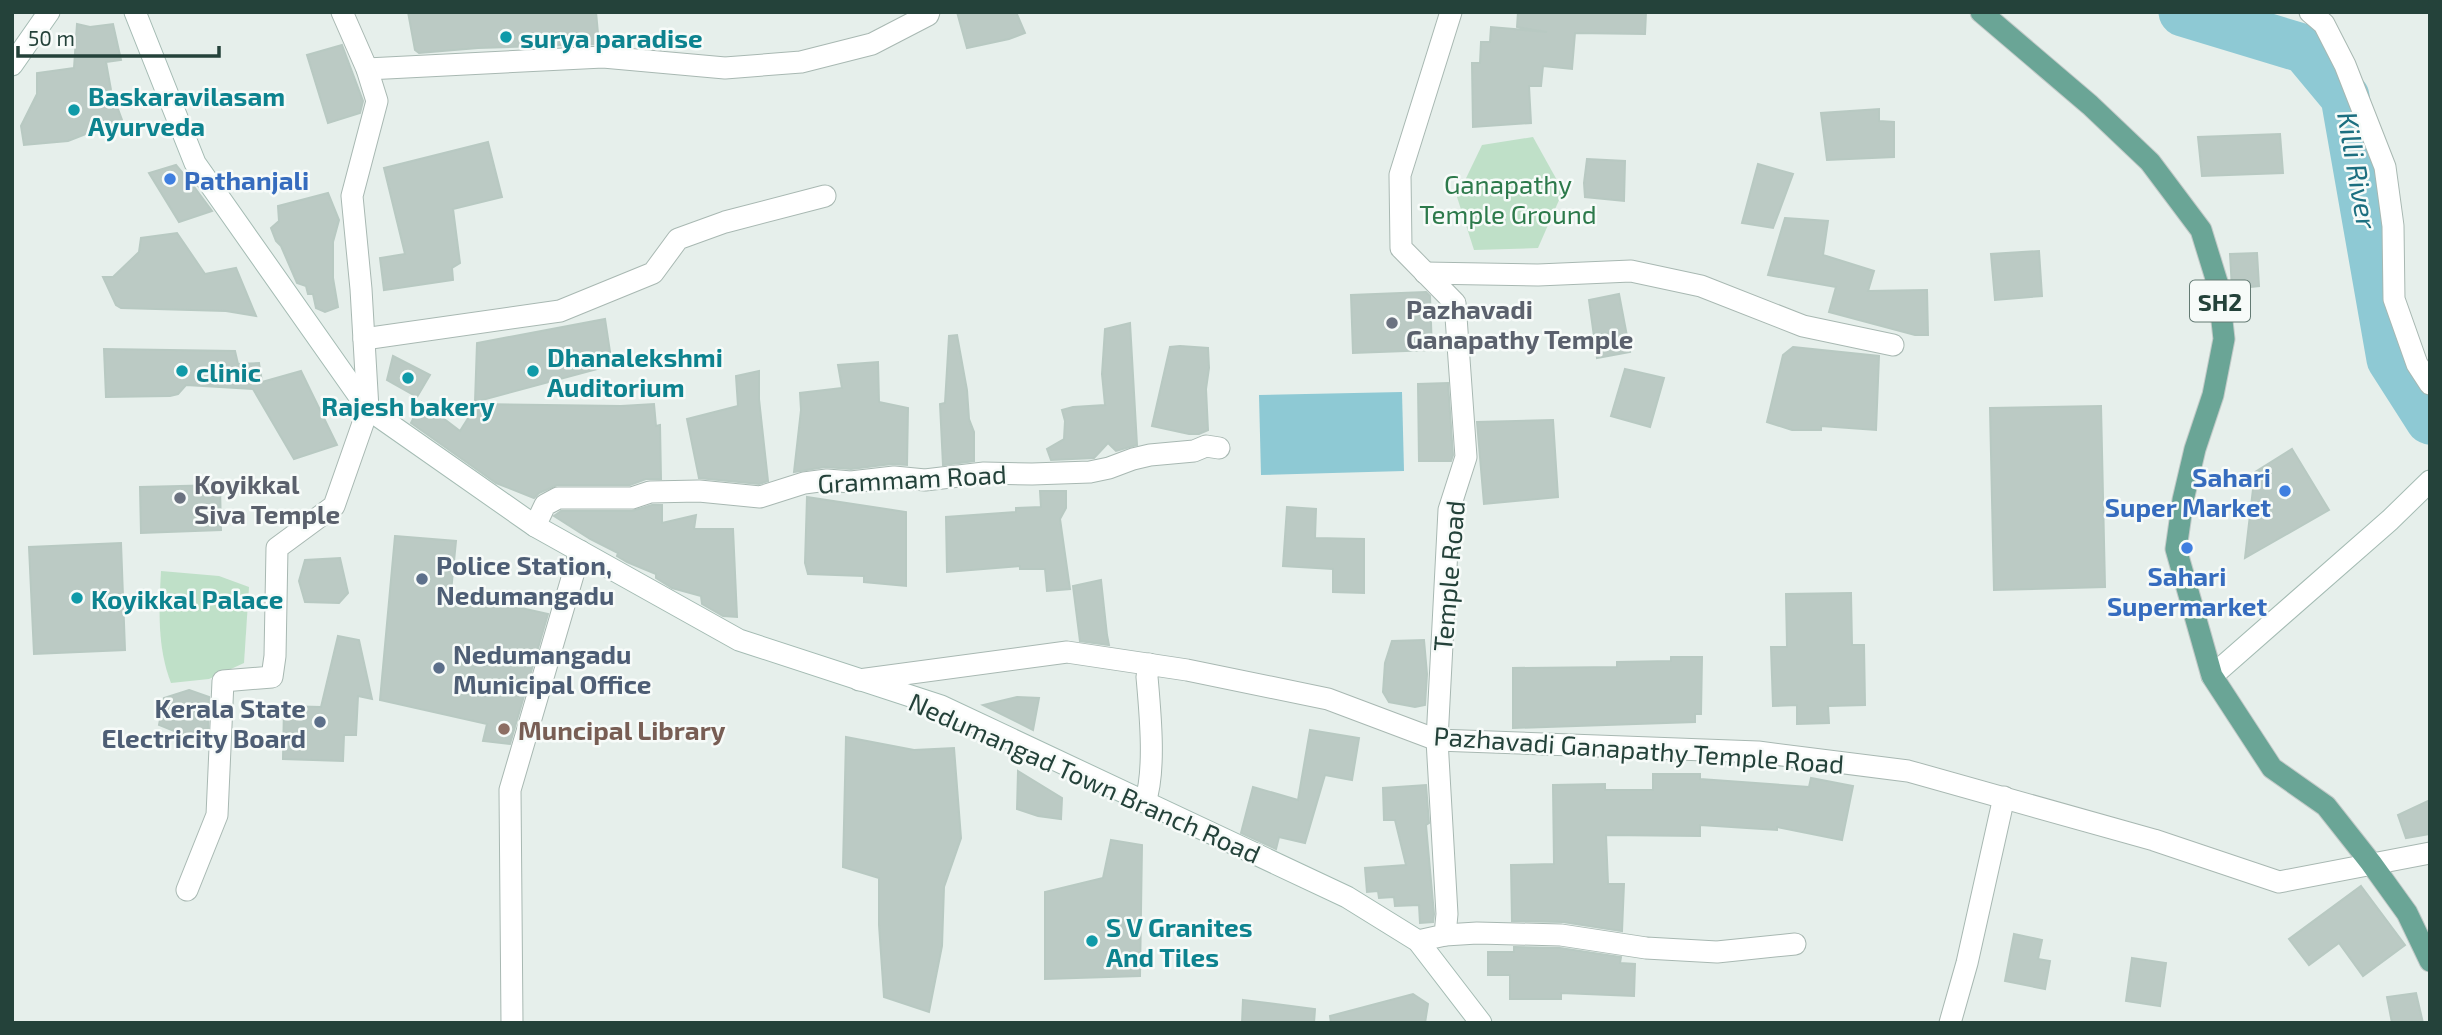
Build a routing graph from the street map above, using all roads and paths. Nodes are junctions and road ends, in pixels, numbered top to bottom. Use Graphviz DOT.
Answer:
graph roads {
  1 [pos="49,12"];
  2 [pos="135,12"];
  3 [pos="342,12"];
  4 [pos="929,12"];
  5 [pos="1451,12"];
  6 [pos="1981,12"];
  7 [pos="2310,12"];
  8 [pos="12,65"];
  9 [pos="367,69"];
  10 [pos="825,196"];
  11 [pos="1425,273"];
  12 [pos="364,339"];
  13 [pos="1893,345"];
  14 [pos="2430,384"];
  15 [pos="368,410"];
  16 [pos="1219,448"];
  17 [pos="2430,481"];
  18 [pos="535,526"];
  19 [pos="580,551"];
  20 [pos="1149,664"];
  21 [pos="2212,676"];
  22 [pos="859,680"];
  23 [pos="1437,740"];
  24 [pos="2004,797"];
  25 [pos="1145,802"];
  26 [pos="2430,853"];
  27 [pos="2371,863"];
  28 [pos="187,890"];
  29 [pos="1445,935"];
  30 [pos="1418,941"];
  31 [pos="1795,944"];
  32 [pos="2430,961"];
  33 [pos="513,1023"];
  34 [pos="1481,1023"];
  35 [pos="1950,1023"];
  1 -- 8 [label="street"];
  2 -- 15 [label="street, Nedumangad Town Branch Road"];
  3 -- 9 [label="street"];
  4 -- 9 [label="street"];
  5 -- 11 [label="street, Temple Road"];
  6 -- 21 [label="main road, SH2"];
  7 -- 14 [label="street"];
  9 -- 12 [label="street"];
  10 -- 12 [label="street"];
  11 -- 13 [label="street"];
  11 -- 23 [label="street, Temple Road"];
  12 -- 15 [label="street"];
  15 -- 18 [label="street, Nedumangad Town Branch Road"];
  15 -- 28 [label="street"];
  16 -- 18 [label="street, Grammam Road"];
  17 -- 21 [label="street"];
  18 -- 19 [label="street, Nedumangad Town Branch Road"];
  19 -- 22 [label="street, Nedumangad Town Branch Road"];
  19 -- 33 [label="street"];
  20 -- 22 [label="street, Pazhavadi Ganapathy Temple Road"];
  20 -- 23 [label="street, Pazhavadi Ganapathy Temple Road"];
  20 -- 25 [label="street"];
  21 -- 27 [label="main road, SH2"];
  22 -- 25 [label="street, Nedumangad Town Branch Road"];
  23 -- 24 [label="street, Pazhavadi Ganapathy Temple Road"];
  23 -- 29 [label="street, Temple Road"];
  24 -- 27 [label="street, Pazhavadi Ganapathy Temple Road"];
  24 -- 35 [label="street"];
  25 -- 30 [label="street, Nedumangad Town Branch Road"];
  26 -- 27 [label="street, Pazhavadi Ganapathy Temple Road"];
  27 -- 32 [label="main road, SH2"];
  29 -- 30 [label="street"];
  29 -- 31 [label="street"];
  30 -- 34 [label="street, Nedumangad Town Branch Road"];
}
